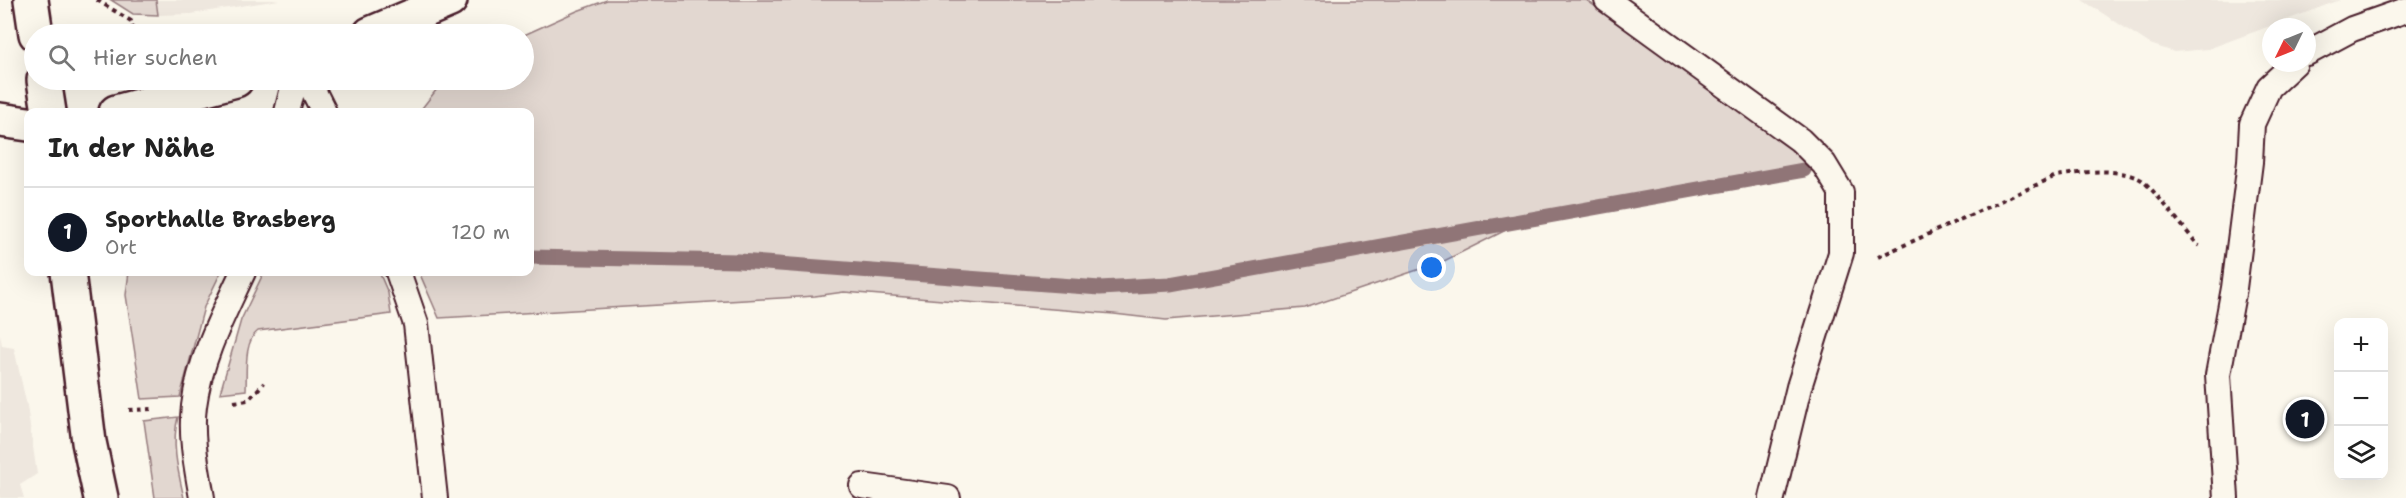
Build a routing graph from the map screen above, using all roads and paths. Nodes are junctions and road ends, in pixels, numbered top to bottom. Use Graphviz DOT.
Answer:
graph roads {
  1 [pos="31,0"];
  2 [pos="98,0"];
  3 [pos="450,0"];
  4 [pos="1607,0"];
  5 [pos="2406,10"];
  6 [pos="35,24"];
  7 [pos="132,24"];
  8 [pos="394,24"];
  9 [pos="2316,47"];
  10 [pos="2285,72"];
  11 [pos="46,90"];
  12 [pos="198,90"];
  13 [pos="292,90"];
  14 [pos="313,90"];
  15 [pos="48,108"];
  16 [pos="131,108"];
  17 [pos="288,108"];
  18 [pos="322,108"];
  19 [pos="0,120"];
  20 [pos="24,123"];
  21 [pos="1841,254"];
  22 [pos="68,276"];
  23 [pos="241,276"];
  24 [pos="399,276"];
  25 [pos="2234,288"];
  26 [pos="264,383"];
  27 [pos="248,400"];
  28 [pos="862,486"];
  29 [pos="101,498"];
  30 [pos="202,498"];
  31 [pos="435,498"];
  32 [pos="948,498"];
  33 [pos="1772,498"];
  34 [pos="2226,498"];
  1 -- 6 [label="main road"];
  2 -- 7 [label="path"];
  3 -- 8 [label="main road"];
  4 -- 21 [label="lane"];
  5 -- 9 [label="lane"];
  10 -- 25 [label="lane"];
  11 -- 15 [label="main road"];
  12 -- 16 [label="main road"];
  13 -- 17 [label="lane"];
  14 -- 18 [label="lane"];
  19 -- 20 [label="main road"];
  21 -- 25 [label="path"];
  21 -- 33 [label="lane"];
  22 -- 29 [label="main road"];
  23 -- 30 [label="lane"];
  24 -- 31 [label="lane"];
  25 -- 34 [label="lane"];
  26 -- 27 [label="path"];
  28 -- 32 [label="lane"];
}
